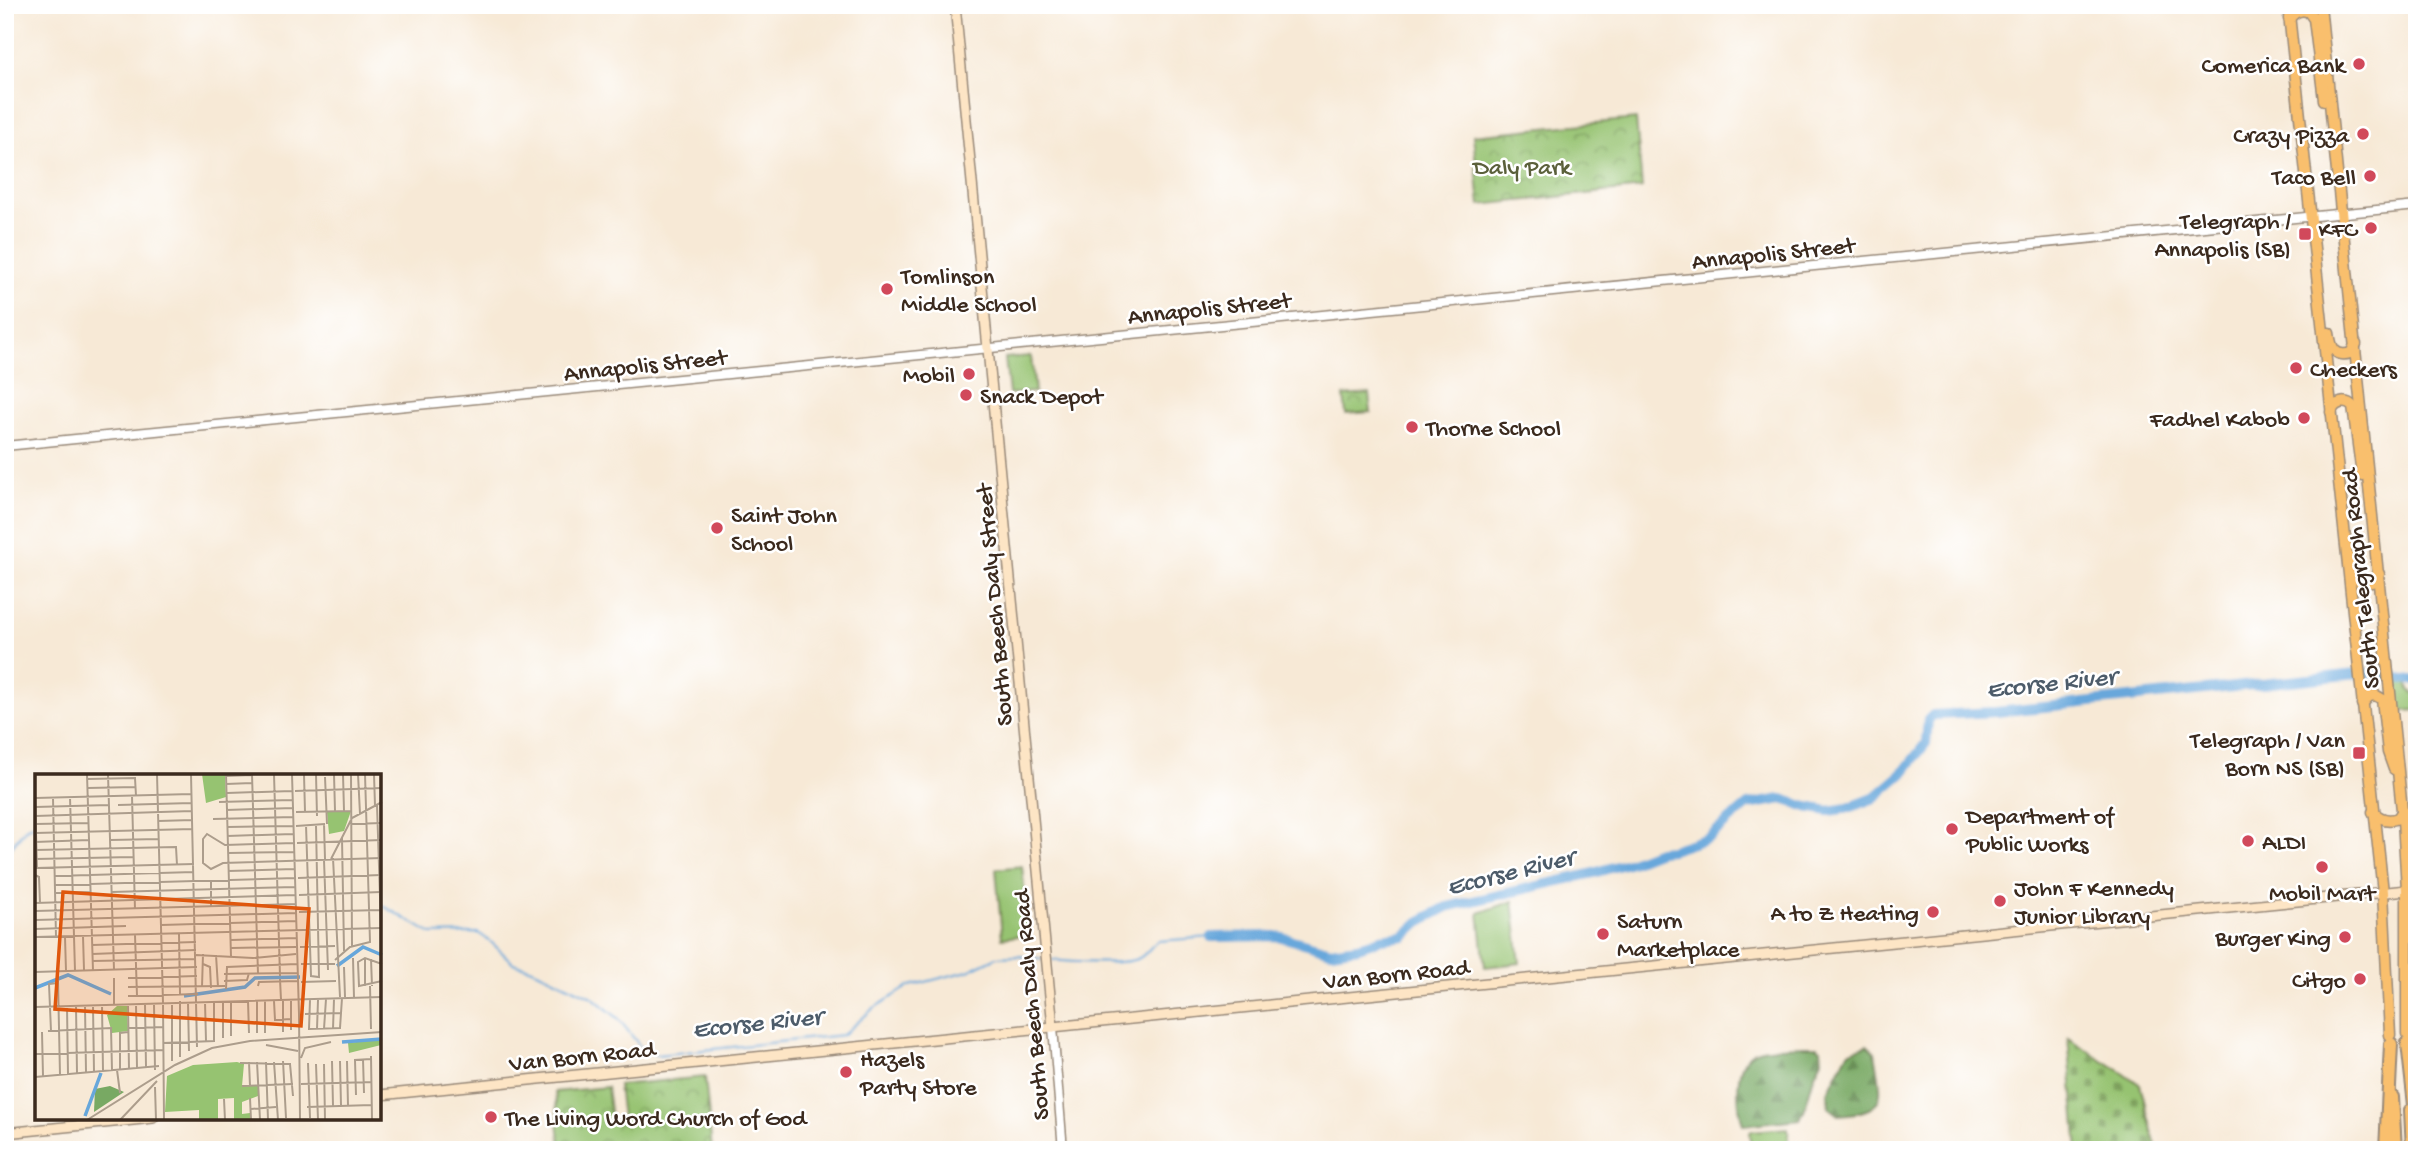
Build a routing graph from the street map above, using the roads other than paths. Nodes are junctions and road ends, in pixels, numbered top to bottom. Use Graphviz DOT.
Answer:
graph roads {
  1 [pos="2288,5"];
  2 [pos="2320,5"];
  3 [pos="955,7"];
  4 [pos="2290,19"];
  5 [pos="2333,133"];
  6 [pos="2417,206"];
  7 [pos="2342,213"];
  8 [pos="2310,217"];
  9 [pos="2313,240"];
  10 [pos="2356,344"];
  11 [pos="988,349"];
  12 [pos="2331,412"];
  13 [pos="5,446"];
  14 [pos="2336,462"];
  15 [pos="2373,515"];
  16 [pos="2379,574"];
  17 [pos="2362,704"];
  18 [pos="2400,788"];
  19 [pos="2373,810"];
  20 [pos="2402,812"];
  21 [pos="1036,857"];
  22 [pos="2412,890"];
  23 [pos="2382,892"];
  24 [pos="1052,1027"];
  25 [pos="2408,1038"];
  26 [pos="2391,1040"];
  27 [pos="382,1095"];
  28 [pos="133,1120"];
  29 [pos="2417,1124"];
  30 [pos="5,1133"];
  31 [pos="1063,1150"];
  32 [pos="2386,1150"];
  33 [pos="2396,1150"];
  34 [pos="2412,1150"];
  1 -- 4 [label="main road, South Telegraph Road"];
  2 -- 5 [label="main road, South Telegraph Road"];
  3 -- 11 [label="main road"];
  4 -- 5 [label="main road"];
  4 -- 8 [label="main road, South Telegraph Road"];
  5 -- 7 [label="main road, South Telegraph Road"];
  6 -- 7 [label="street, Annapolis Street"];
  7 -- 8 [label="street, Annapolis Street"];
  7 -- 10 [label="main road, South Telegraph Road"];
  8 -- 9 [label="main road, South Telegraph Road"];
  8 -- 11 [label="street, Annapolis Street"];
  9 -- 10 [label="main road"];
  9 -- 12 [label="main road, South Telegraph Road"];
  10 -- 15 [label="main road, South Telegraph Road"];
  11 -- 13 [label="street, Annapolis Street"];
  11 -- 21 [label="main road, South Beech Daly Street"];
  12 -- 14 [label="main road, South Telegraph Road"];
  12 -- 15 [label="main road"];
  14 -- 16 [label="main road"];
  14 -- 17 [label="main road, South Telegraph Road"];
  15 -- 16 [label="main road, South Telegraph Road"];
  16 -- 18 [label="main road, South Telegraph Road"];
  17 -- 18 [label="main road"];
  17 -- 19 [label="main road, South Telegraph Road"];
  18 -- 20 [label="main road, South Telegraph Road"];
  19 -- 20 [label="main road"];
  19 -- 23 [label="main road, South Telegraph Road"];
  20 -- 22 [label="main road, South Telegraph Road"];
  21 -- 24 [label="main road, South Beech Daly Road"];
  22 -- 23 [label="main road, Van Born Road"];
  22 -- 25 [label="main road, South Telegraph Road"];
  23 -- 24 [label="main road, Van Born Road"];
  23 -- 26 [label="main road, South Telegraph Road"];
  24 -- 27 [label="main road, Van Born Road"];
  24 -- 31 [label="street, South Beech Daly Road"];
  25 -- 29 [label="highway"];
  25 -- 34 [label="highway, South Telegraph Road"];
  26 -- 32 [label="highway"];
  26 -- 33 [label="highway, South Telegraph Road"];
  28 -- 30 [label="main road"];
}
